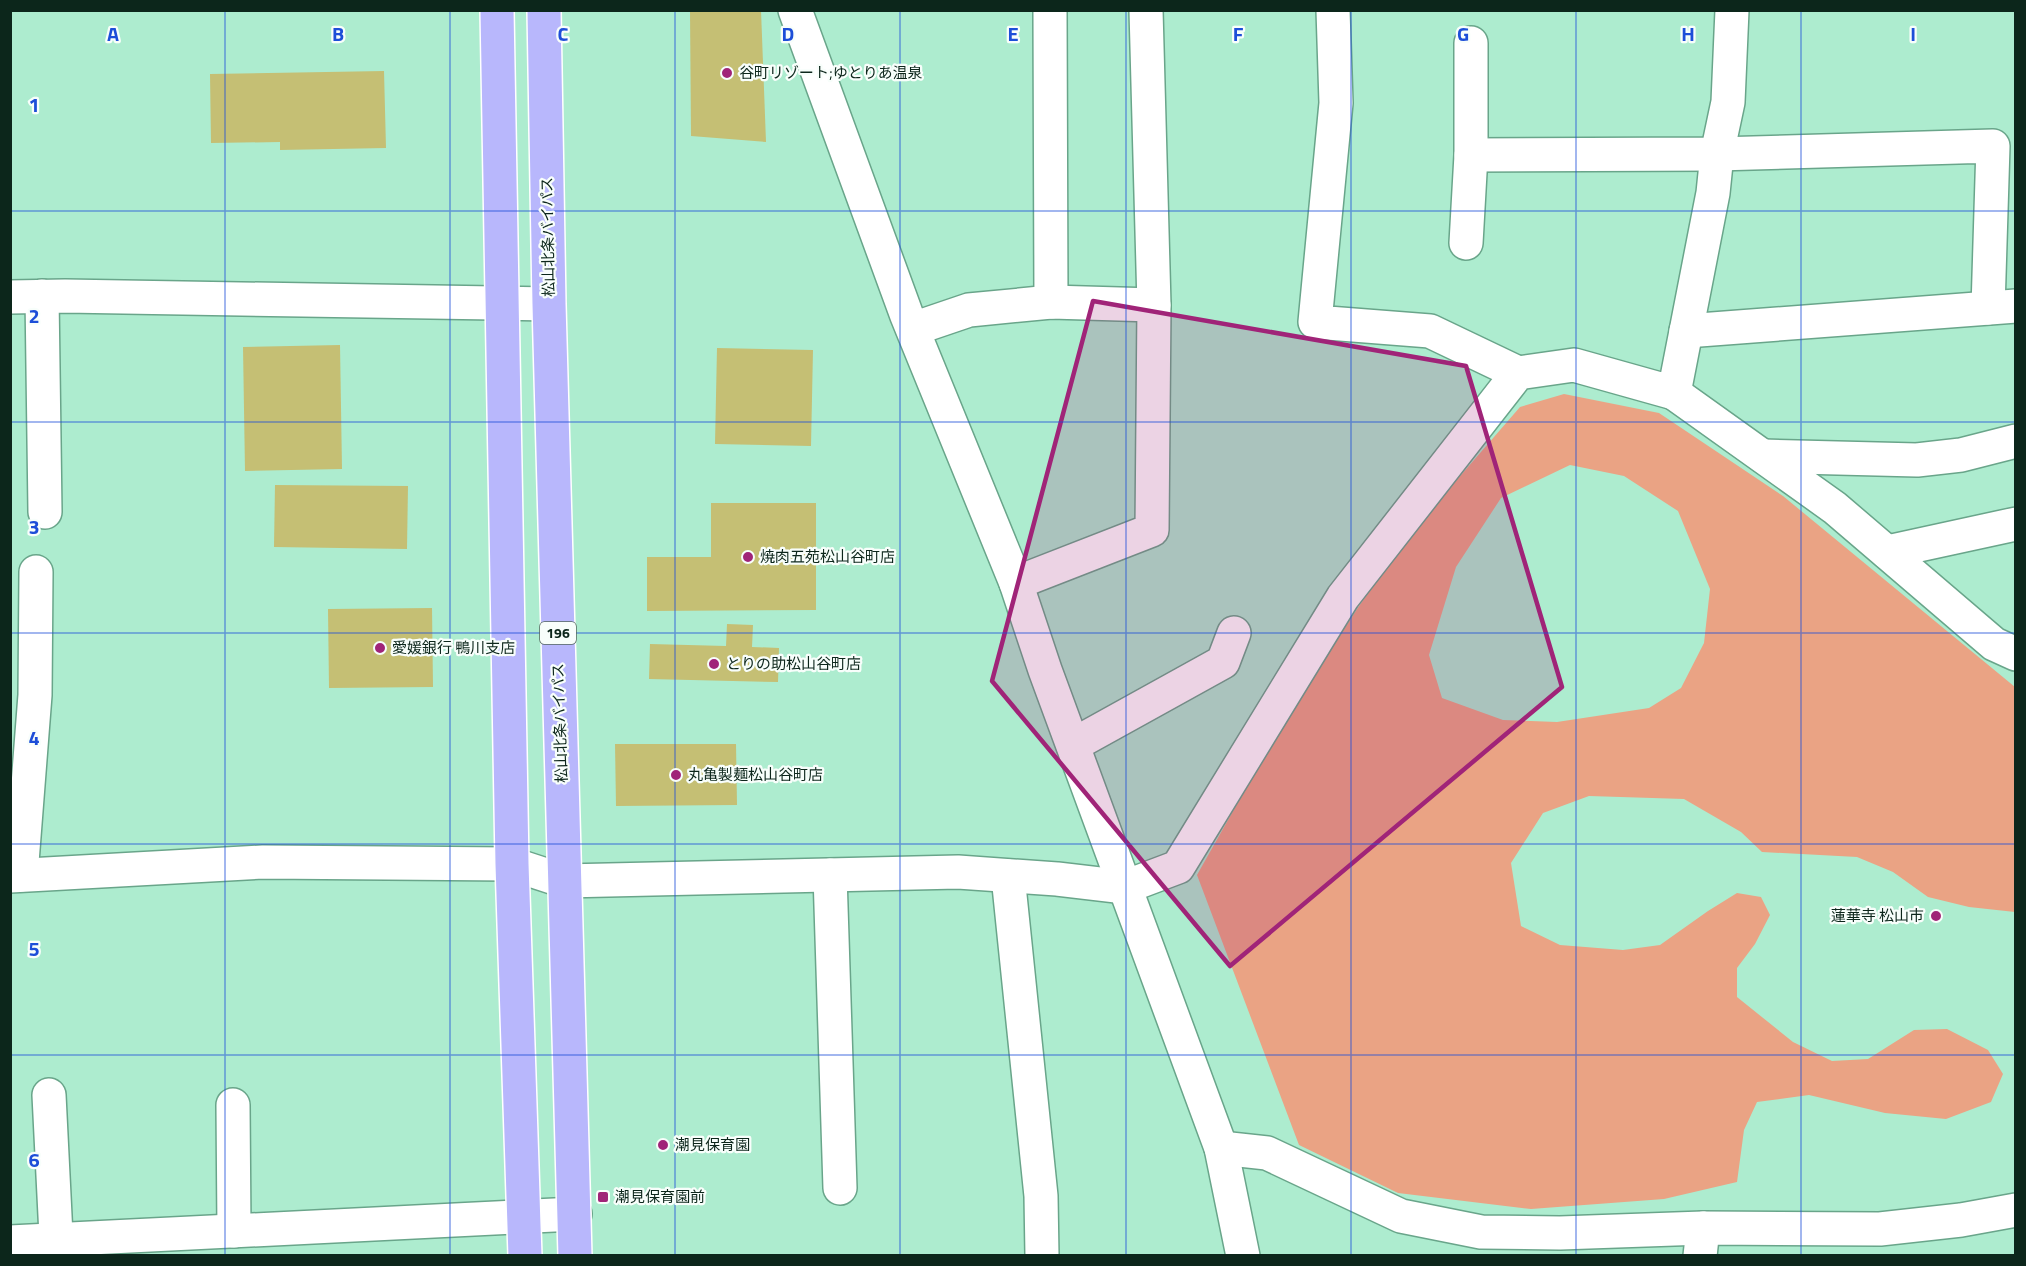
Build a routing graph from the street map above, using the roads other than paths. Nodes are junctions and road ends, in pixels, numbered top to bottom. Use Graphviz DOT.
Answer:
graph roads {
  1 [pos="497,10"];
  2 [pos="544,10"];
  3 [pos="795,10"];
  4 [pos="1050,10"];
  5 [pos="1146,10"];
  6 [pos="1333,10"];
  7 [pos="1732,10"];
  8 [pos="1471,44"];
  9 [pos="2004,145"];
  10 [pos="1717,154"];
  11 [pos="1471,155"];
  12 [pos="1466,243"];
  13 [pos="26,297"];
  14 [pos="502,302"];
  15 [pos="1051,302"];
  16 [pos="549,304"];
  17 [pos="1154,305"];
  18 [pos="2002,307"];
  19 [pos="913,329"];
  20 [pos="1686,332"];
  21 [pos="1518,373"];
  22 [pos="1674,393"];
  23 [pos="2016,441"];
  24 [pos="1763,456"];
  25 [pos="45,512"];
  26 [pos="2016,524"];
  27 [pos="1887,552"];
  28 [pos="36,572"];
  29 [pos="1016,583"];
  30 [pos="1234,633"];
  31 [pos="2016,654"];
  32 [pos="1073,745"];
  33 [pos="512,864"];
  34 [pos="16,875"];
  35 [pos="830,875"];
  36 [pos="1008,876"];
  37 [pos="564,881"];
  38 [pos="1125,887"];
  39 [pos="49,1095"];
  40 [pos="233,1105"];
  41 [pos="1221,1148"];
  42 [pos="840,1188"];
  43 [pos="2016,1210"];
  44 [pos="574,1214"];
  45 [pos="524,1217"];
  46 [pos="234,1231"];
  47 [pos="10,1242"];
  48 [pos="1701,1242"];
  49 [pos="57,1248"];
  50 [pos="525,1256"];
  51 [pos="576,1256"];
  52 [pos="1042,1256"];
  53 [pos="1243,1256"];
  1 -- 14 [label="highway"];
  2 -- 16 [label="highway, 松山北条バイパス / 196"];
  3 -- 19 [label="street"];
  4 -- 15 [label="street"];
  5 -- 17 [label="street"];
  6 -- 21 [label="street"];
  7 -- 10 [label="street"];
  8 -- 11 [label="street"];
  9 -- 10 [label="street"];
  9 -- 18 [label="street"];
  10 -- 11 [label="street"];
  10 -- 20 [label="street"];
  11 -- 12 [label="street"];
  13 -- 14 [label="street"];
  13 -- 25 [label="street"];
  14 -- 16 [label="street"];
  14 -- 33 [label="highway"];
  15 -- 17 [label="street"];
  15 -- 19 [label="street"];
  16 -- 37 [label="highway, 松山北条バイパス / 196"];
  17 -- 29 [label="street"];
  18 -- 20 [label="street"];
  19 -- 29 [label="street"];
  20 -- 22 [label="street"];
  21 -- 22 [label="street"];
  21 -- 38 [label="street"];
  22 -- 24 [label="street"];
  23 -- 24 [label="street"];
  24 -- 27 [label="street"];
  26 -- 27 [label="street"];
  27 -- 31 [label="street"];
  28 -- 34 [label="street"];
  29 -- 32 [label="street"];
  30 -- 32 [label="street"];
  32 -- 38 [label="street"];
  33 -- 34 [label="street"];
  33 -- 37 [label="street"];
  33 -- 45 [label="highway"];
  35 -- 36 [label="street"];
  35 -- 37 [label="street"];
  35 -- 42 [label="street"];
  36 -- 38 [label="street"];
  36 -- 52 [label="street"];
  37 -- 44 [label="highway, 松山北条バイパス / 196"];
  38 -- 41 [label="street"];
  39 -- 49 [label="street"];
  40 -- 46 [label="street"];
  41 -- 48 [label="street"];
  41 -- 53 [label="street"];
  43 -- 48 [label="street"];
  44 -- 45 [label="street"];
  44 -- 51 [label="highway, 松山北条バイパス / 196"];
  45 -- 46 [label="street"];
  45 -- 50 [label="highway"];
  46 -- 49 [label="street"];
  47 -- 49 [label="street"];
}
